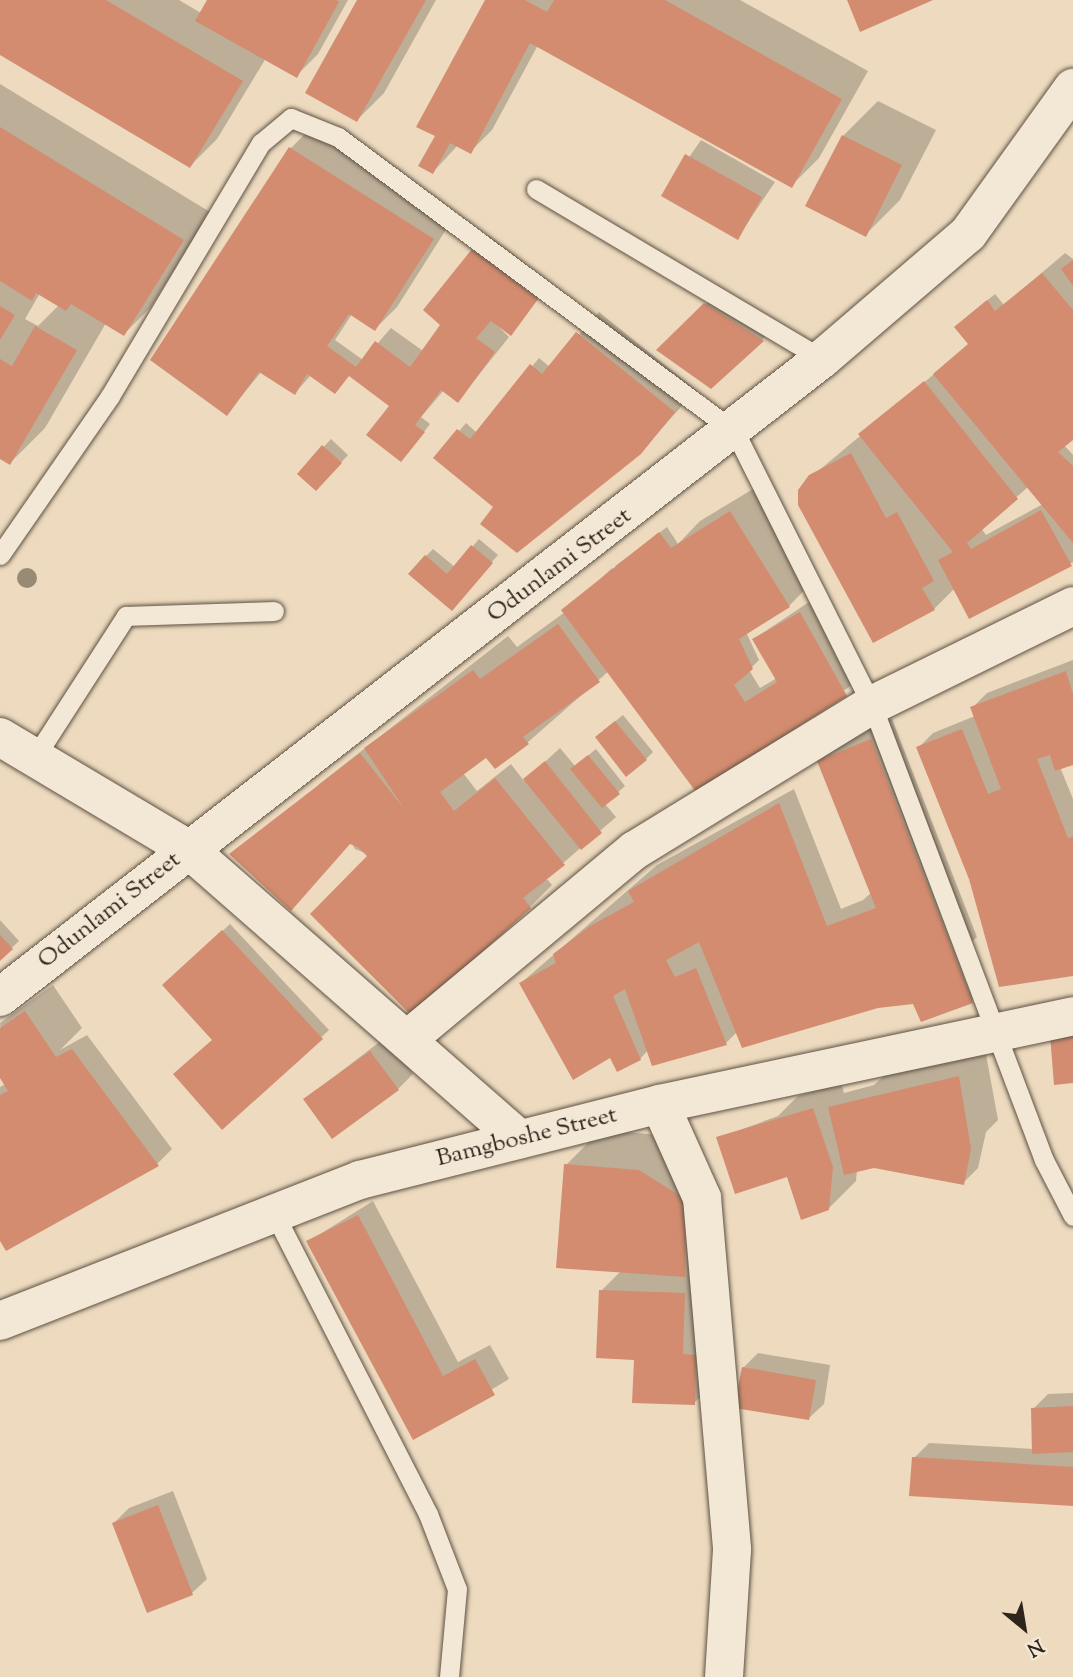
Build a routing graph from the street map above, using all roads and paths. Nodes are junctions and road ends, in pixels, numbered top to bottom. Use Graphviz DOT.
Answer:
graph roads {
  1 [pos="1073,88"];
  2 [pos="536,189"];
  3 [pos="822,359"];
  4 [pos="735,432"];
  5 [pos="0,555"];
  6 [pos="1073,606"];
  7 [pos="274,611"];
  8 [pos="872,705"];
  9 [pos="0,737"];
  10 [pos="35,757"];
  11 [pos="188,849"];
  12 [pos="0,997"];
  13 [pos="1073,1017"];
  14 [pos="998,1029"];
  15 [pos="409,1038"];
  16 [pos="660,1104"];
  17 [pos="520,1140"];
  18 [pos="274,1213"];
  19 [pos="1073,1216"];
  20 [pos="0,1321"];
  21 [pos="449,1677"];
  22 [pos="724,1677"];
  1 -- 3 [label="main road, Odunlami Street"];
  2 -- 3 [label="lane"];
  3 -- 4 [label="main road, Odunlami Street"];
  4 -- 5 [label="lane"];
  4 -- 8 [label="lane"];
  4 -- 11 [label="main road, Odunlami Street"];
  6 -- 8 [label="main road"];
  7 -- 10 [label="lane"];
  8 -- 14 [label="lane"];
  8 -- 15 [label="main road"];
  9 -- 10 [label="main road"];
  10 -- 11 [label="main road"];
  11 -- 12 [label="main road, Odunlami Street"];
  11 -- 15 [label="main road"];
  13 -- 14 [label="main road, Bamgboshe Street"];
  14 -- 16 [label="main road, Bamgboshe Street"];
  14 -- 19 [label="lane"];
  15 -- 17 [label="main road"];
  16 -- 17 [label="main road, Bamgboshe Street"];
  16 -- 22 [label="main road"];
  17 -- 18 [label="main road, Bamgboshe Street"];
  18 -- 20 [label="main road, Bamgboshe Street"];
  18 -- 21 [label="lane"];
}
